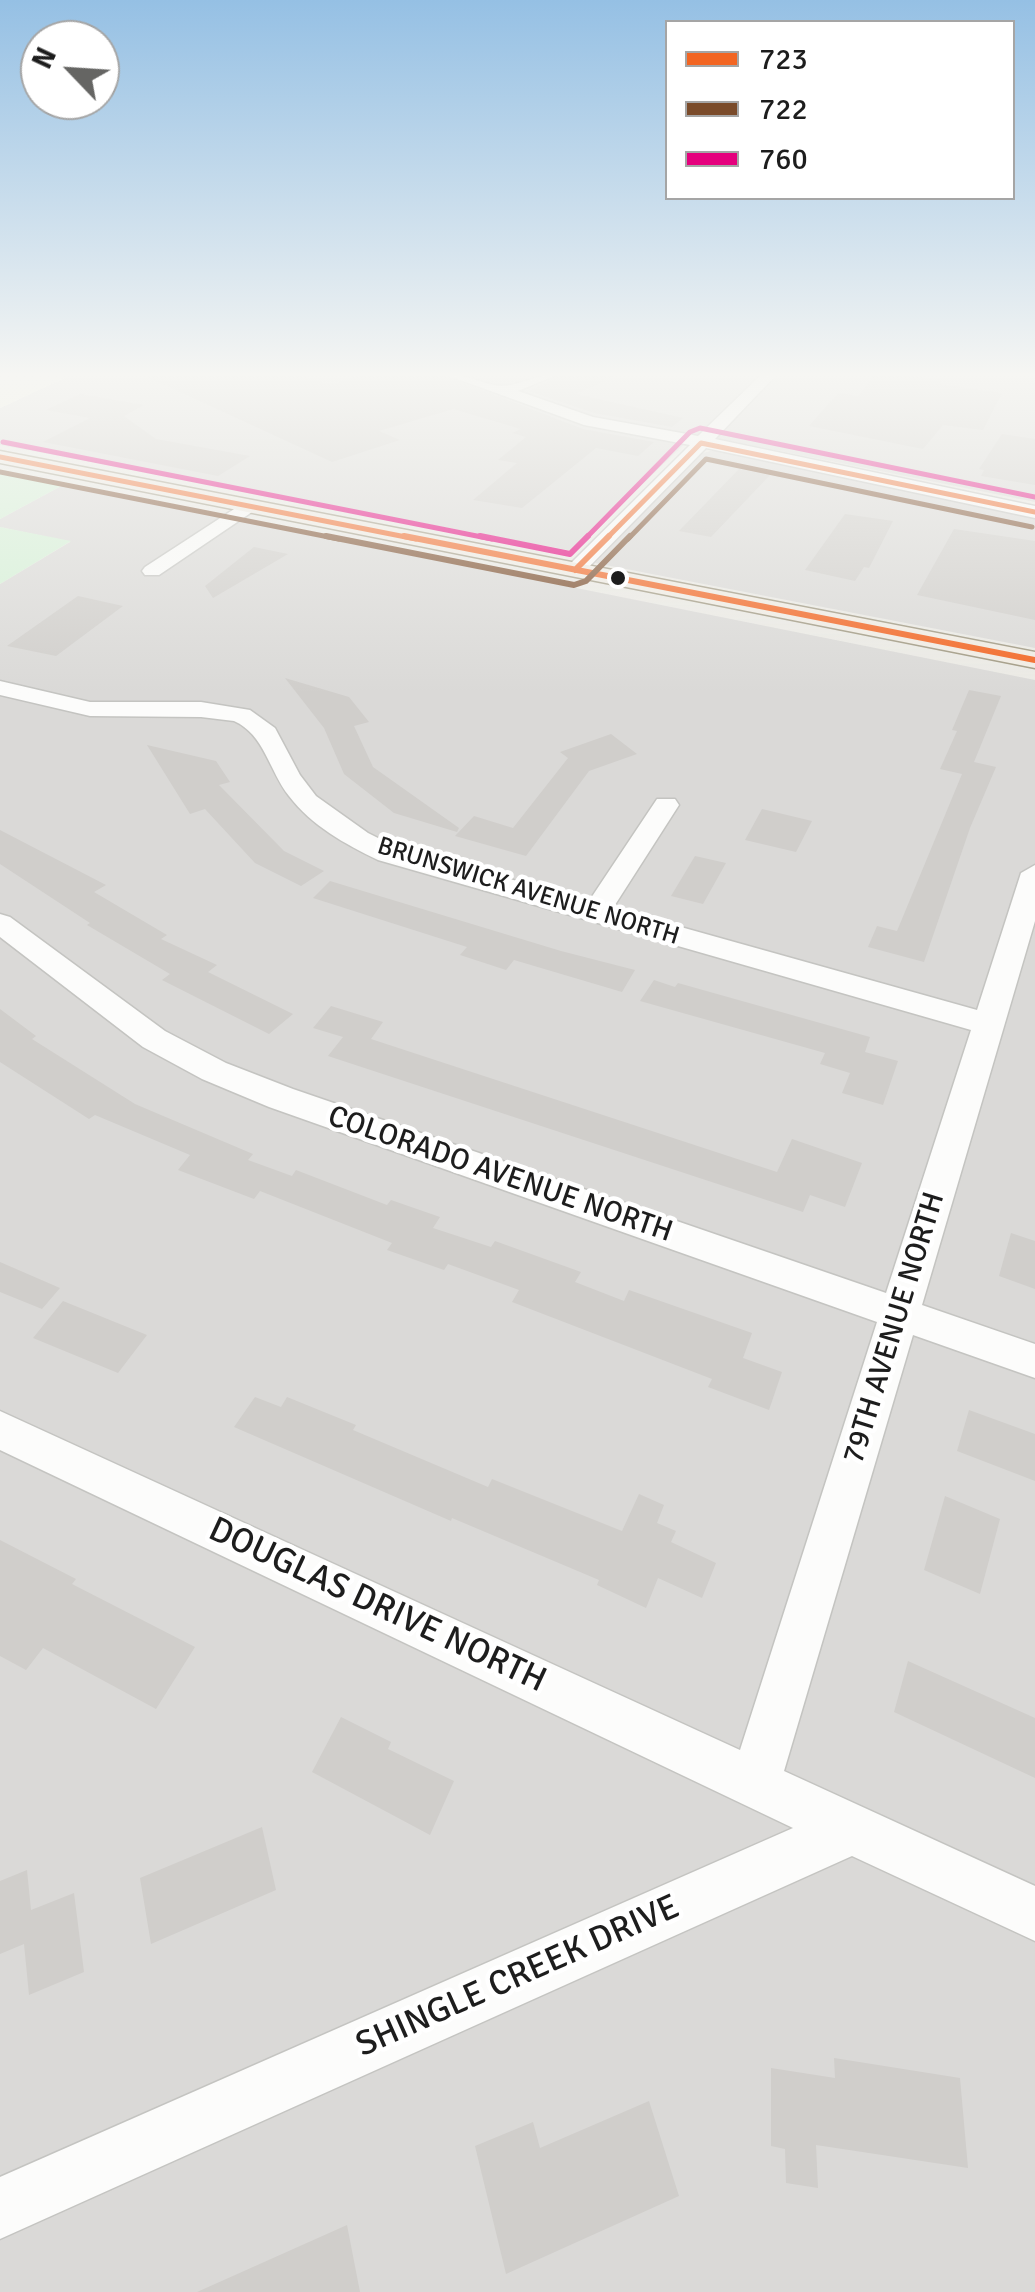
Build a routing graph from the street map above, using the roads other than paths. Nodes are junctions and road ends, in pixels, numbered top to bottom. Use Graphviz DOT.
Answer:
graph roads {
  1 [pos="119,481"];
  2 [pos="664,481"];
  3 [pos="885,481"];
  4 [pos="248,506"];
  5 [pos="1035,512"];
  6 [pos="576,570"];
  7 [pos="152,571"];
  8 [pos="1035,660"];
  9 [pos="0,688"];
  10 [pos="666,805"];
  11 [pos="1035,873"];
  12 [pos="595,914"];
  13 [pos="0,923"];
  14 [pos="989,1024"];
  15 [pos="899,1314"];
  16 [pos="1035,1360"];
  17 [pos="0,1430"];
  18 [pos="755,1783"];
  19 [pos="852,1829"];
  20 [pos="1035,1914"];
  21 [pos="0,2208"];
  1 -- 4 [label="main road"];
  2 -- 6 [label="street"];
  3 -- 5 [label="street"];
  4 -- 6 [label="main road"];
  4 -- 7 [label="street"];
  6 -- 8 [label="main road"];
  9 -- 12 [label="street, BRUNSWICK AVENUE NORTH"];
  10 -- 12 [label="street"];
  11 -- 14 [label="street, 79TH AVENUE NORTH"];
  12 -- 14 [label="street, BRUNSWICK AVENUE NORTH"];
  13 -- 15 [label="street, COLORADO AVENUE NORTH"];
  14 -- 15 [label="street, 79TH AVENUE NORTH"];
  15 -- 16 [label="street, COLORADO AVENUE NORTH"];
  15 -- 18 [label="street, 79TH AVENUE NORTH"];
  17 -- 18 [label="street, DOUGLAS DRIVE NORTH"];
  18 -- 19 [label="street, DOUGLAS DRIVE NORTH"];
  19 -- 20 [label="street"];
  19 -- 21 [label="street, SHINGLE CREEK DRIVE"];
}
